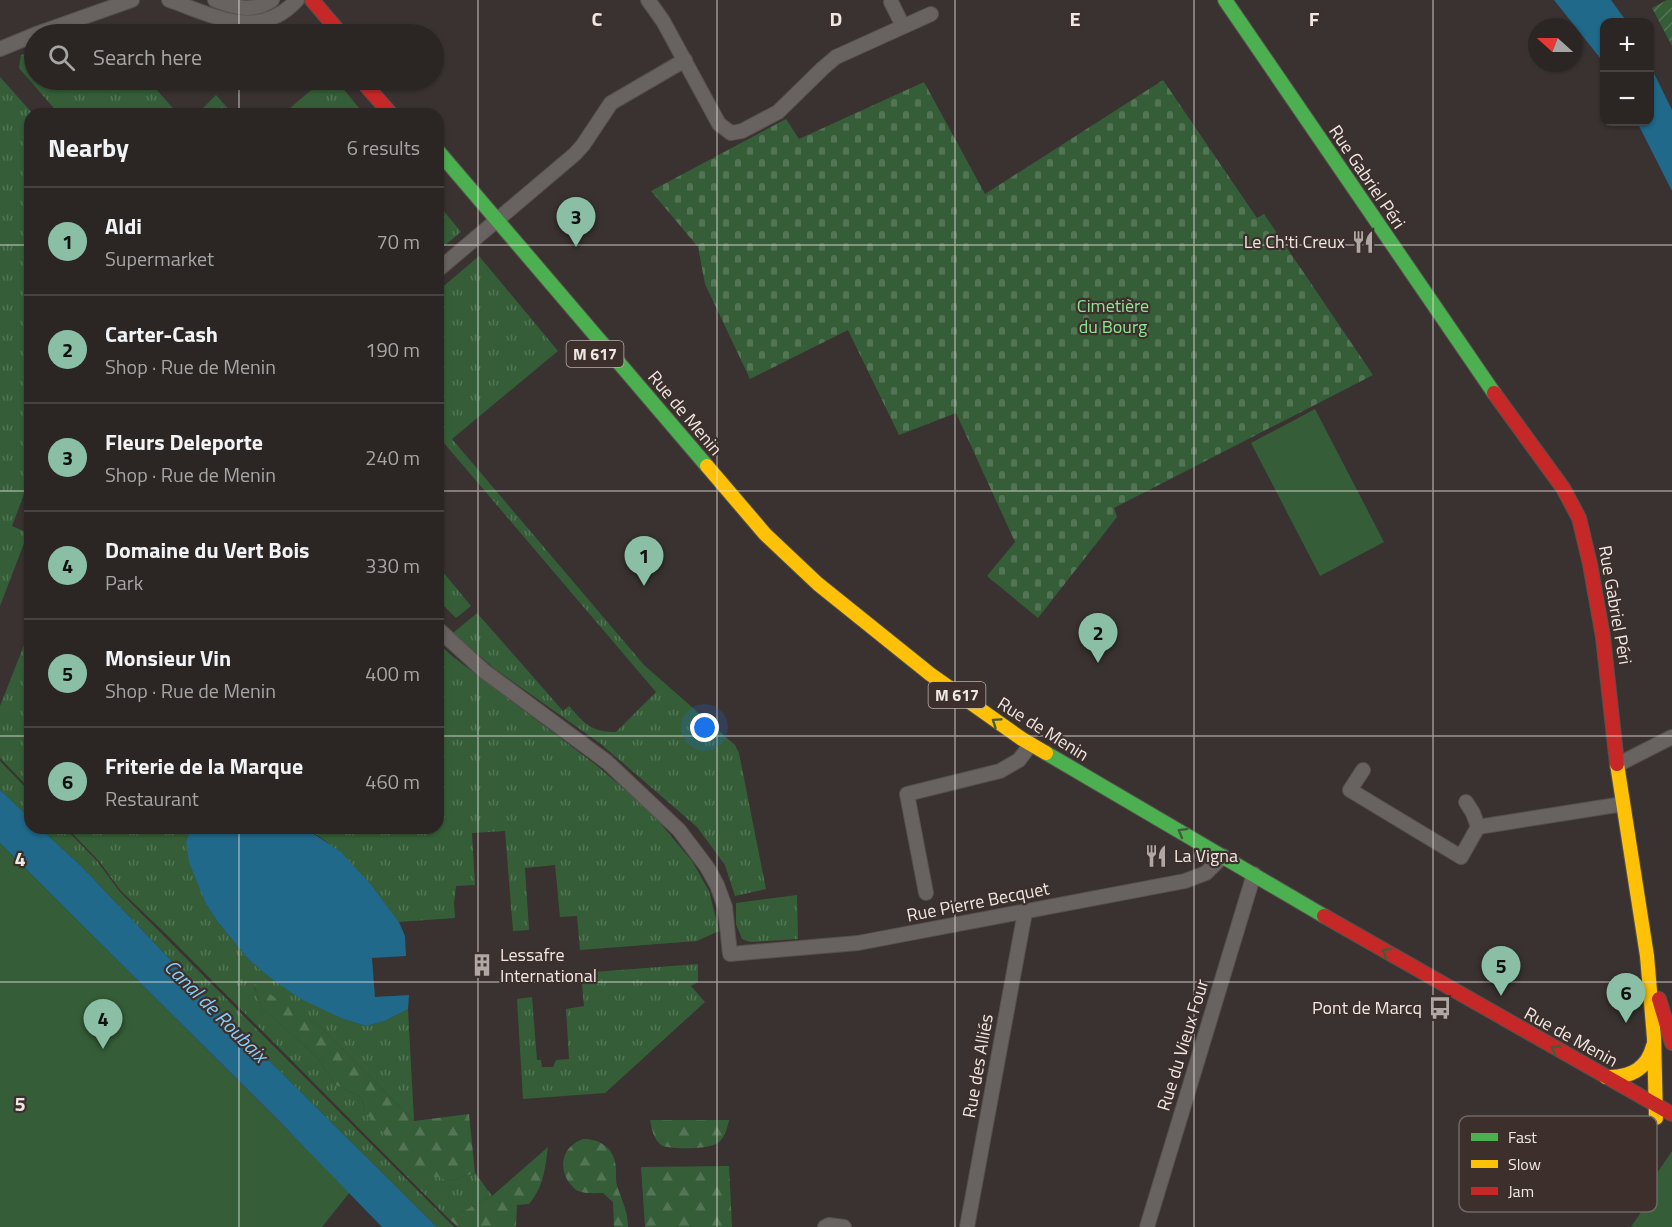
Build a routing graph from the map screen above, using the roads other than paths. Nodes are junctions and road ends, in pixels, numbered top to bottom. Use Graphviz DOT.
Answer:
graph roads {
  1 [pos="132,0"];
  2 [pos="168,0"];
  3 [pos="215,0"];
  4 [pos="272,0"];
  5 [pos="296,0"];
  6 [pos="312,0"];
  7 [pos="648,0"];
  8 [pos="1225,0"];
  9 [pos="891,2"];
  10 [pos="931,14"];
  11 [pos="65,24"];
  12 [pos="314,24"];
  13 [pos="332,24"];
  14 [pos="903,26"];
  15 [pos="24,39"];
  16 [pos="0,49"];
  17 [pos="685,60"];
  18 [pos="370,90"];
  19 [pos="387,90"];
  20 [pos="386,108"];
  21 [pos="402,108"];
  22 [pos="444,159"];
  23 [pos="444,174"];
  24 [pos="492,224"];
  25 [pos="444,265"];
  26 [pos="444,634"];
  27 [pos="1672,737"];
  28 [pos="1027,749"];
  29 [pos="1617,765"];
  30 [pos="1363,770"];
  31 [pos="1467,802"];
  32 [pos="1623,804"];
  33 [pos="1478,827"];
  34 [pos="1219,861"];
  35 [pos="1252,880"];
  36 [pos="926,893"];
  37 [pos="1025,912"];
  38 [pos="1647,956"];
  39 [pos="1654,1038"];
  40 [pos="1672,1043"];
  41 [pos="1606,1077"];
  42 [pos="1664,1111"];
  43 [pos="1672,1127"];
  44 [pos="825,1227"];
  45 [pos="844,1227"];
  46 [pos="968,1227"];
  47 [pos="1147,1227"];
  1 -- 11 [label="street"];
  2 -- 5 [label="street"];
  3 -- 4 [label="street"];
  5 -- 12 [label="main road"];
  6 -- 13 [label="main road"];
  7 -- 17 [label="street"];
  8 -- 29 [label="main road, Rue Gabriel Péri"];
  9 -- 14 [label="street"];
  10 -- 14 [label="street"];
  14 -- 17 [label="street"];
  15 -- 16 [label="street"];
  17 -- 24 [label="street"];
  18 -- 20 [label="main road"];
  19 -- 21 [label="main road"];
  22 -- 24 [label="main road, Rue de Menin / M 617"];
  23 -- 24 [label="main road, Rue de Menin / M 617"];
  24 -- 25 [label="street"];
  24 -- 28 [label="main road, Rue de Menin / M 617"];
  26 -- 37 [label="street, Rue Pierre Becquet"];
  27 -- 29 [label="street"];
  28 -- 34 [label="main road, Rue de Menin / M 617"];
  28 -- 36 [label="street"];
  29 -- 32 [label="main road, Rue Gabriel Péri"];
  30 -- 33 [label="street"];
  31 -- 33 [label="street"];
  32 -- 33 [label="street"];
  32 -- 38 [label="main road, Rue Gabriel Péri"];
  34 -- 35 [label="main road, Rue de Menin / M 617"];
  34 -- 37 [label="street, Rue Pierre Becquet"];
  41 -- 35 [label="main road, Rue de Menin / M 617, one-way"];
  35 -- 42 [label="main road, Rue de Menin / M 617"];
  35 -- 47 [label="street, Rue du Vieux Four"];
  37 -- 46 [label="street, Rue des Alliés"];
  38 -- 39 [label="main road, Rue Gabriel Péri"];
  38 -- 40 [label="main road, Rue Gabriel Péri"];
  39 -- 41 [label="main road, Rue Gabriel Péri"];
  39 -- 42 [label="main road, Rue Gabriel Péri"];
  41 -- 42 [label="main road, Rue de Menin / M 617"];
  42 -- 43 [label="main road, Rue de Menin / M 617"];
  44 -- 45 [label="street"];
}
